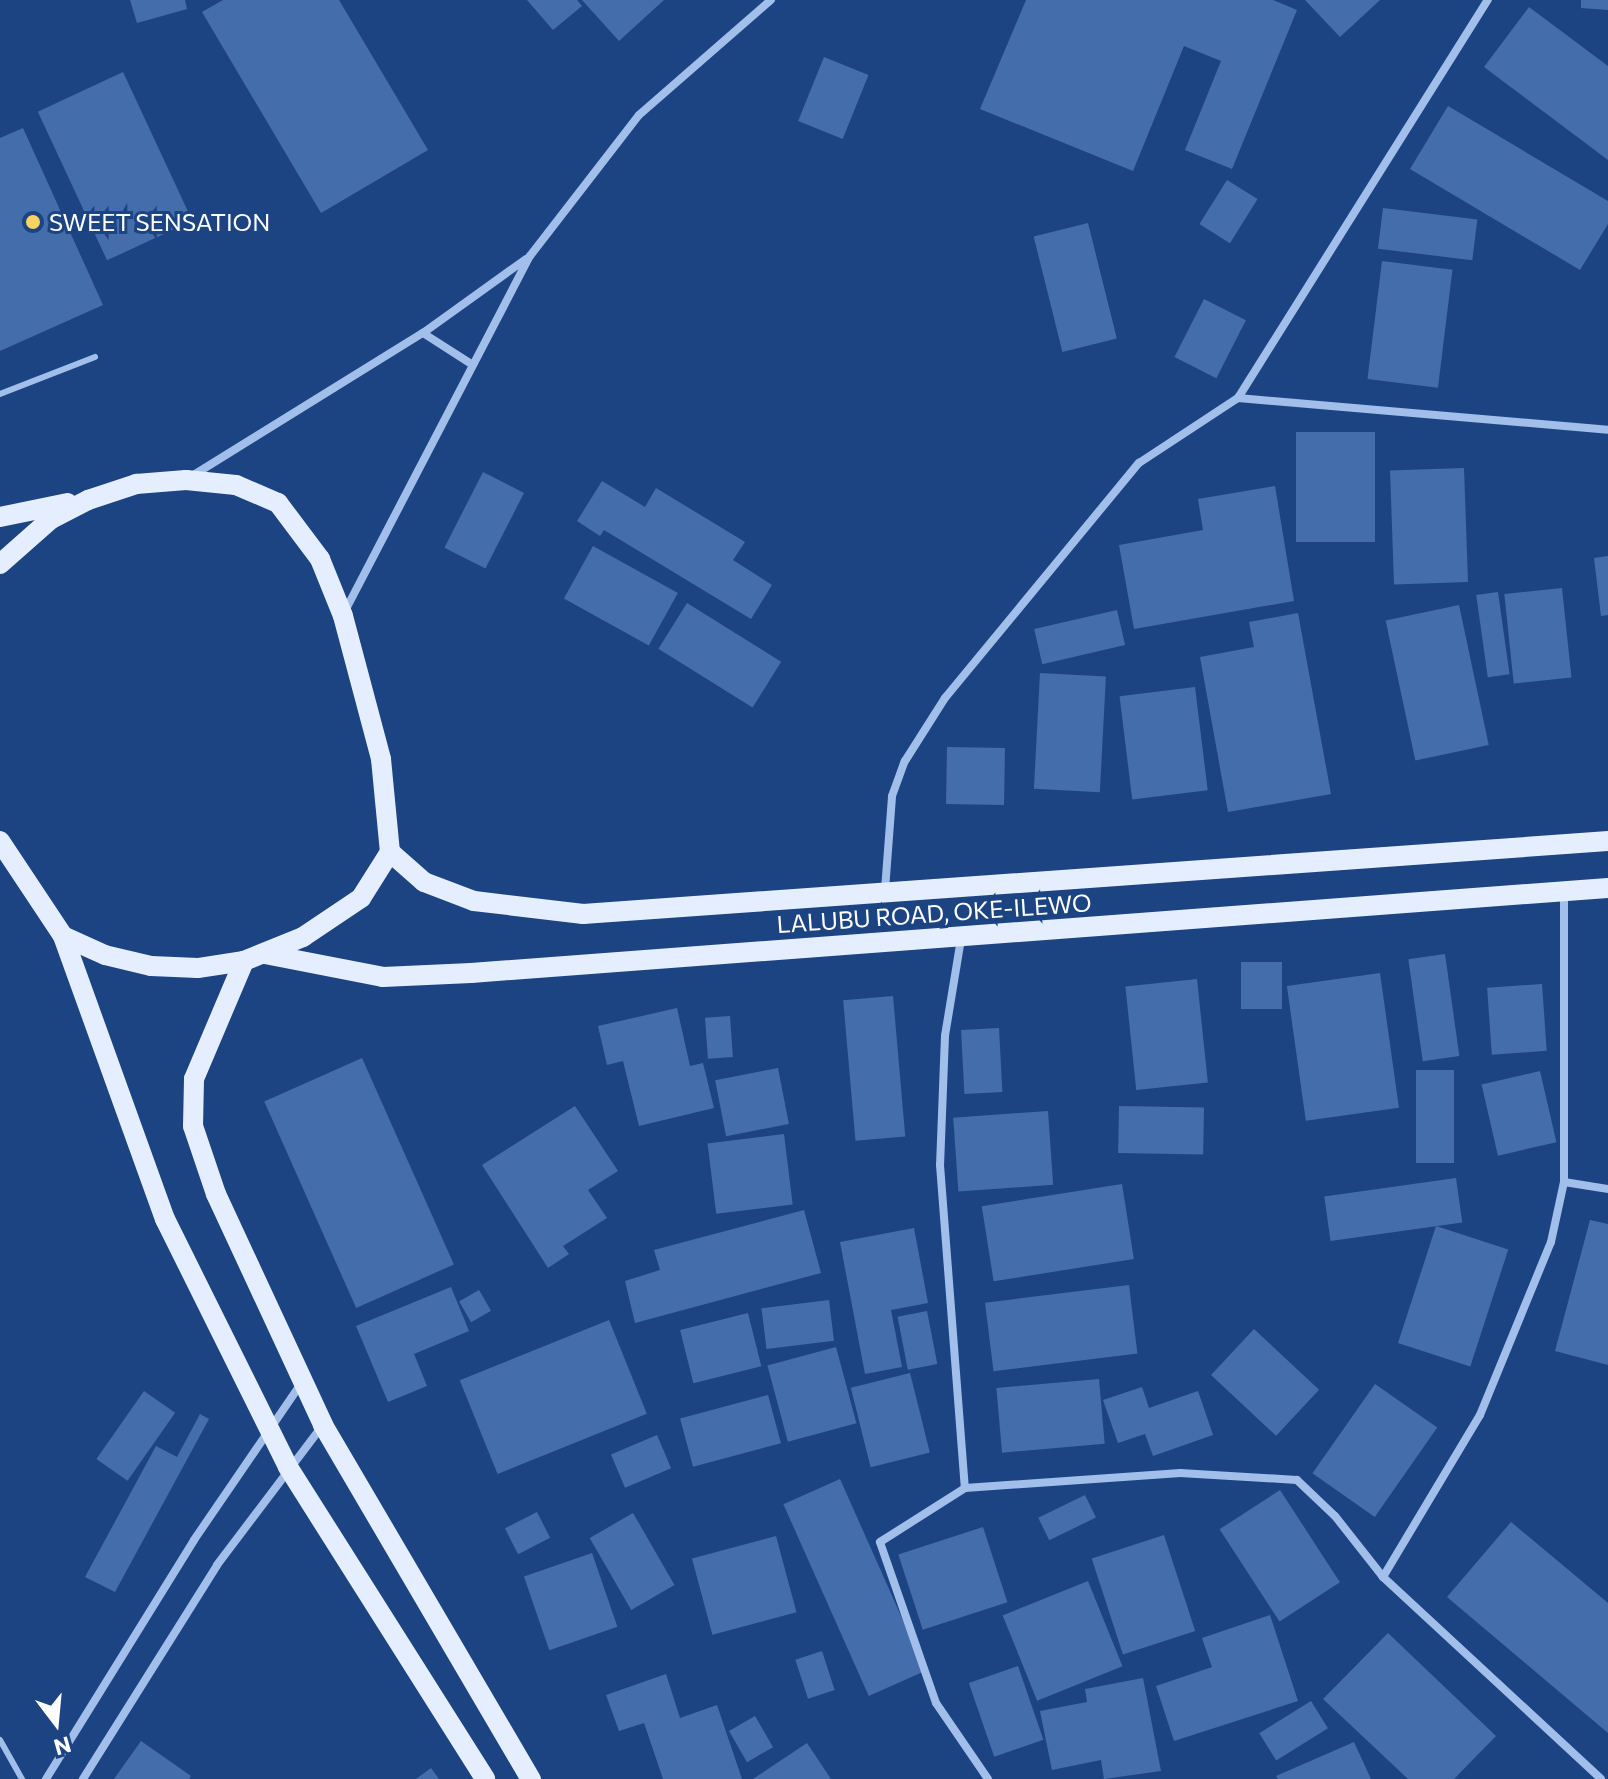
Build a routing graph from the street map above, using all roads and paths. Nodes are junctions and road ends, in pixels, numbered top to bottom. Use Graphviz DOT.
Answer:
graph roads {
  1 [pos="771,0"];
  2 [pos="1488,0"];
  3 [pos="530,256"];
  4 [pos="423,333"];
  5 [pos="95,357"];
  6 [pos="473,365"];
  7 [pos="0,394"];
  8 [pos="1238,398"];
  9 [pos="1608,430"];
  10 [pos="186,480"];
  11 [pos="88,500"];
  12 [pos="0,517"];
  13 [pos="0,564"];
  14 [pos="343,616"];
  15 [pos="0,841"];
  16 [pos="1608,841"];
  17 [pos="390,852"];
  18 [pos="1608,888"];
  19 [pos="1564,893"];
  20 [pos="885,895"];
  21 [pos="63,936"];
  22 [pos="962,937"];
  23 [pos="265,954"];
  24 [pos="244,961"];
  25 [pos="1564,1182"];
  26 [pos="1608,1189"];
  27 [pos="302,1383"];
  28 [pos="323,1425"];
  29 [pos="269,1427"];
  30 [pos="288,1467"];
  31 [pos="965,1488"];
  32 [pos="1383,1577"];
  33 [pos="0,1740"];
  34 [pos="22,1779"];
  35 [pos="46,1779"];
  36 [pos="83,1779"];
  37 [pos="485,1779"];
  38 [pos="531,1779"];
  39 [pos="988,1779"];
  40 [pos="1601,1779"];
  1 -- 3 [label="street"];
  2 -- 8 [label="street"];
  3 -- 4 [label="street"];
  3 -- 6 [label="street"];
  4 -- 6 [label="street"];
  4 -- 10 [label="street"];
  5 -- 7 [label="lane"];
  6 -- 14 [label="street"];
  8 -- 9 [label="street"];
  8 -- 20 [label="street"];
  10 -- 11 [label="main road"];
  10 -- 14 [label="main road"];
  11 -- 12 [label="main road"];
  11 -- 13 [label="main road"];
  14 -- 17 [label="main road"];
  15 -- 21 [label="main road"];
  16 -- 20 [label="main road, LALUBU ROAD, OKE-ILEWO"];
  17 -- 20 [label="main road, LALUBU ROAD, OKE-ILEWO"];
  17 -- 23 [label="main road"];
  18 -- 19 [label="main road, LALUBU ROAD, OKE-ILEWO"];
  19 -- 22 [label="main road, LALUBU ROAD, OKE-ILEWO"];
  19 -- 25 [label="street"];
  21 -- 24 [label="main road"];
  21 -- 29 [label="main road"];
  22 -- 23 [label="main road, LALUBU ROAD, OKE-ILEWO"];
  22 -- 31 [label="street"];
  23 -- 24 [label="main road"];
  24 -- 27 [label="main road"];
  25 -- 26 [label="street"];
  25 -- 32 [label="street"];
  27 -- 28 [label="main road"];
  27 -- 29 [label="street"];
  28 -- 30 [label="street"];
  28 -- 38 [label="main road"];
  29 -- 30 [label="main road"];
  29 -- 35 [label="street"];
  30 -- 36 [label="street"];
  30 -- 37 [label="main road"];
  31 -- 32 [label="street"];
  31 -- 39 [label="street"];
  32 -- 40 [label="street"];
  33 -- 34 [label="lane"];
}
